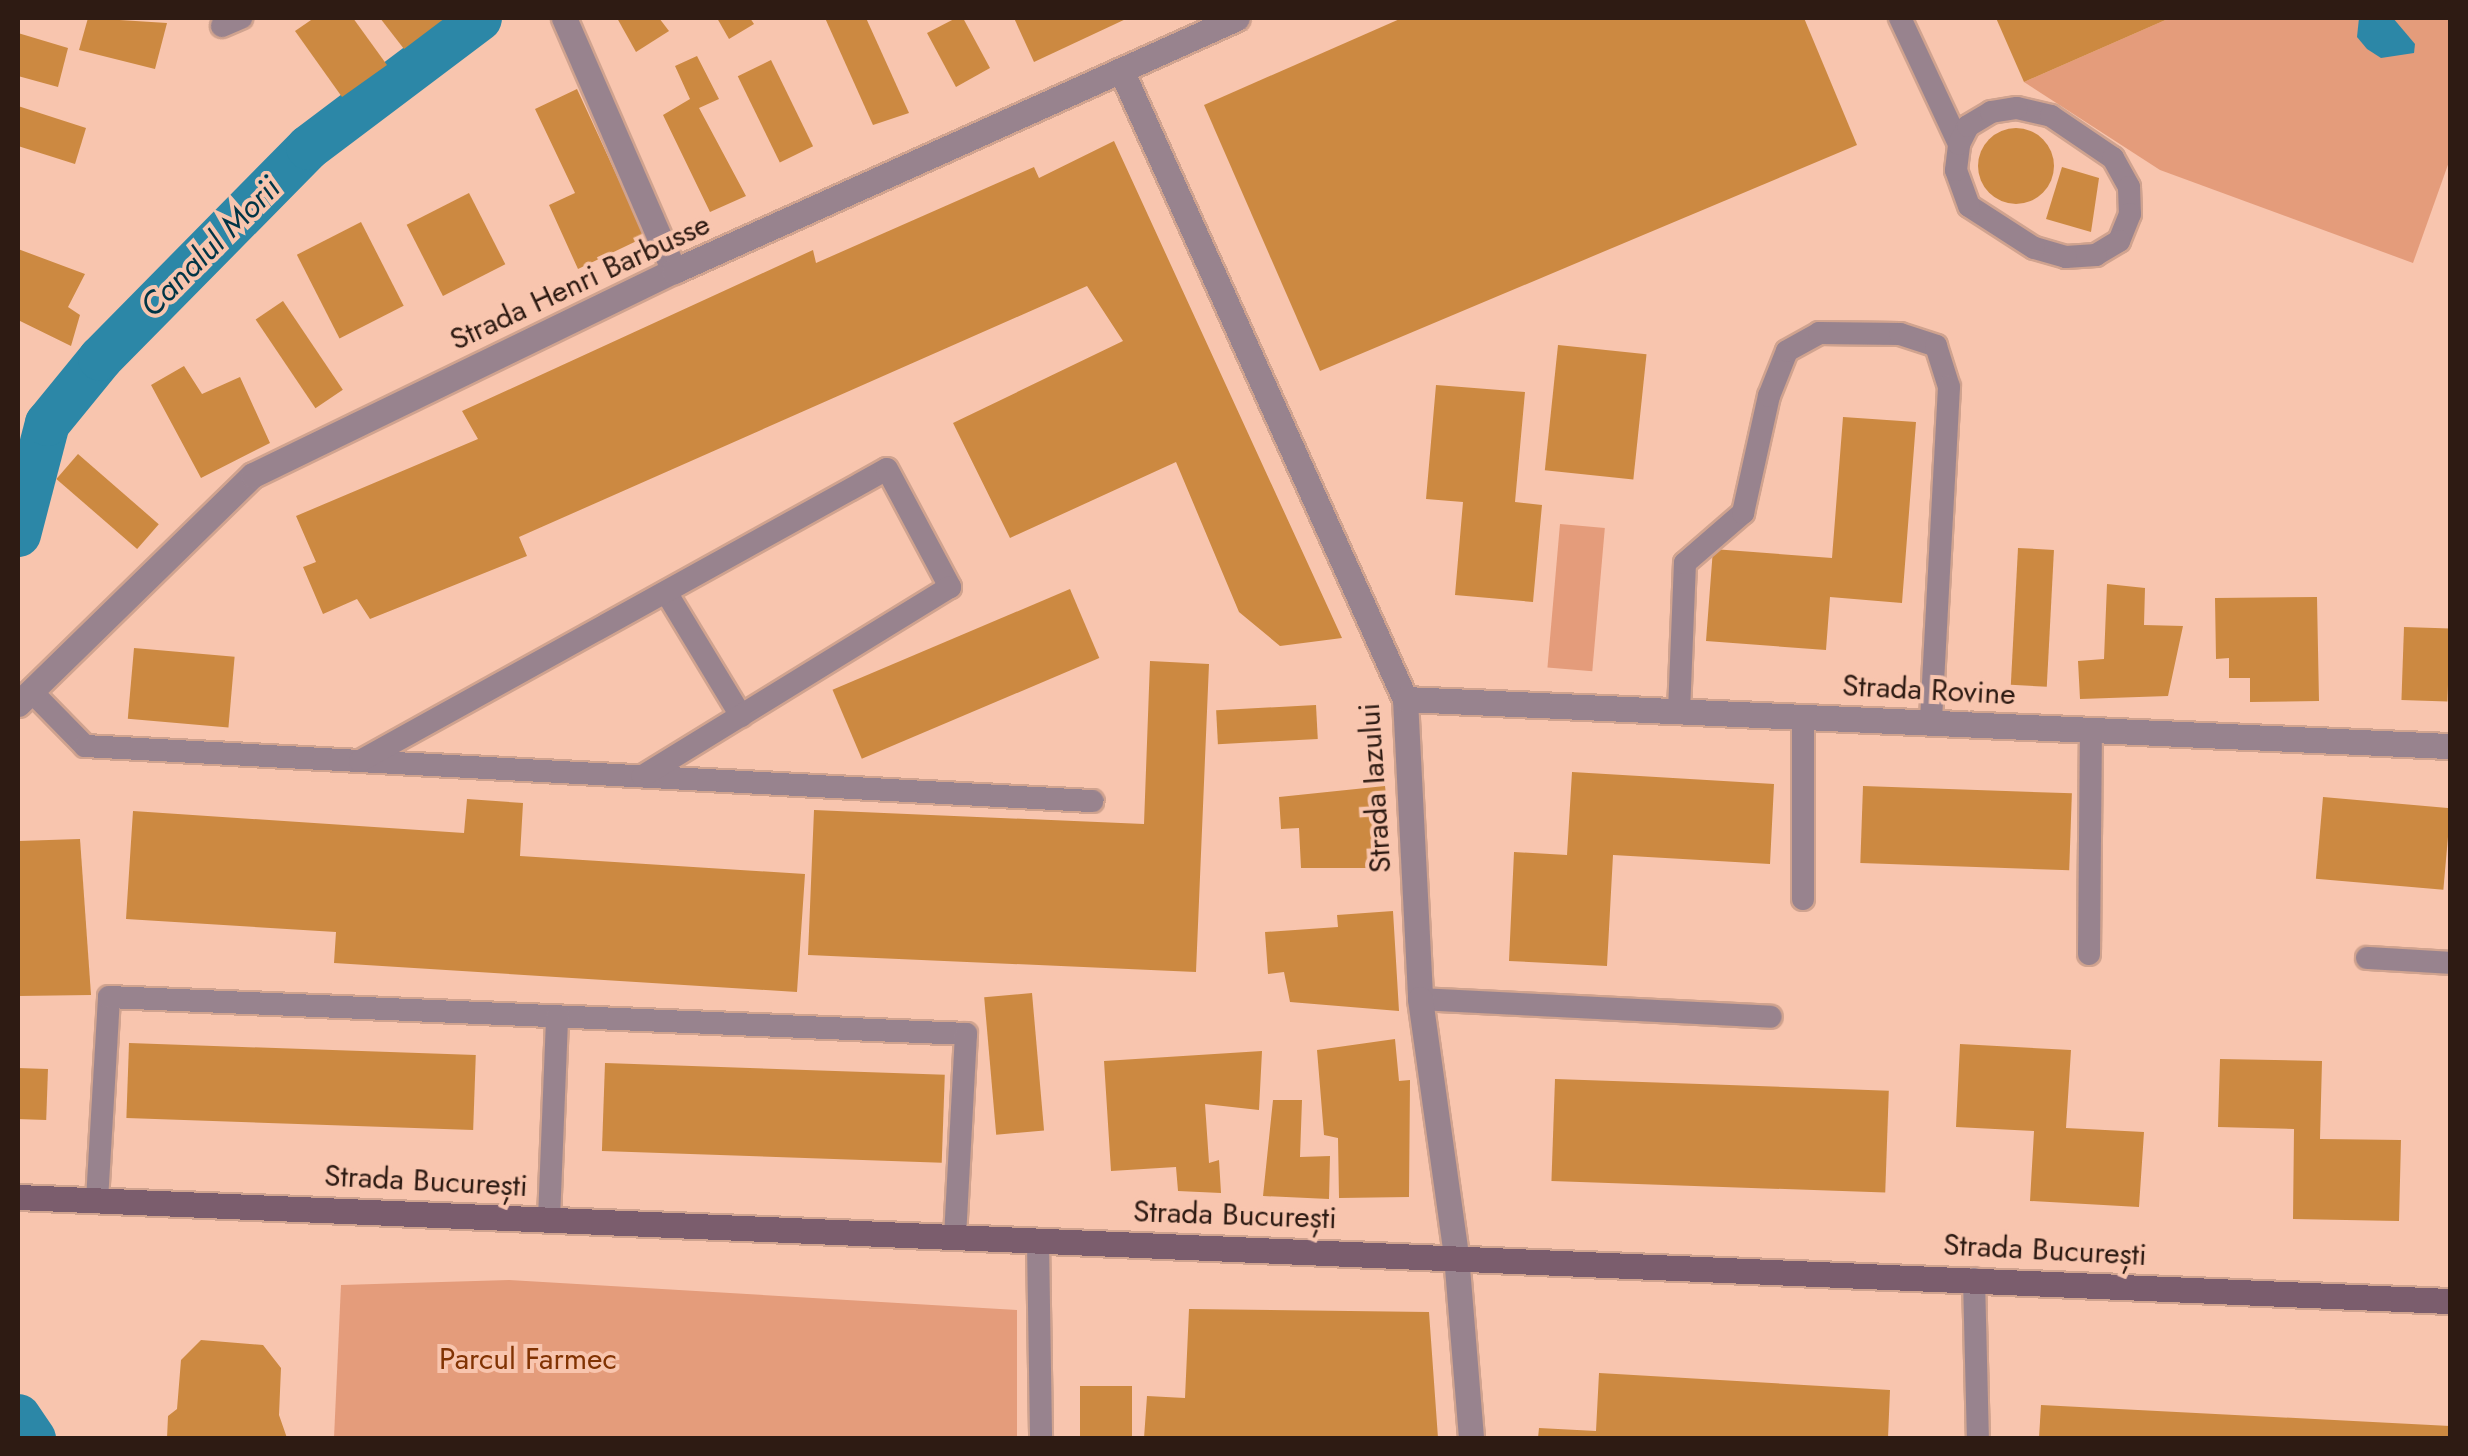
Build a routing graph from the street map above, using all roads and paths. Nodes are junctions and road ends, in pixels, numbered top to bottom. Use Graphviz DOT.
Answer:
graph roads {
  1 [pos="564,18"];
  2 [pos="1237,18"];
  3 [pos="1900,18"];
  4 [pos="1121,70"];
  5 [pos="1959,144"];
  6 [pos="674,271"];
  7 [pos="666,592"];
  8 [pos="24,698"];
  9 [pos="1405,699"];
  10 [pos="1679,712"];
  11 [pos="741,716"];
  12 [pos="1803,717"];
  13 [pos="1931,723"];
  14 [pos="2092,730"];
  15 [pos="2450,746"];
  16 [pos="360,762"];
  17 [pos="643,776"];
  18 [pos="1092,801"];
  19 [pos="1803,899"];
  20 [pos="2089,954"];
  21 [pos="2367,958"];
  22 [pos="2450,963"];
  23 [pos="1420,999"];
  24 [pos="557,1016"];
  25 [pos="1771,1017"];
  26 [pos="28,1197"];
  27 [pos="96,1200"];
  28 [pos="549,1220"];
  29 [pos="955,1238"];
  30 [pos="1038,1242"];
  31 [pos="1456,1255"];
  32 [pos="1974,1279"];
  33 [pos="2450,1302"];
  34 [pos="1041,1438"];
  35 [pos="1471,1438"];
  36 [pos="1978,1438"];
  1 -- 6 [label="street"];
  2 -- 4 [label="street, Strada Henri Barbusse"];
  3 -- 5 [label="lane"];
  4 -- 6 [label="street, Strada Henri Barbusse"];
  4 -- 9 [label="street, Strada Iazului"];
  5 -- 5 [label="lane"];
  6 -- 8 [label="street, Strada Henri Barbusse"];
  7 -- 11 [label="lane"];
  7 -- 11 [label="lane"];
  7 -- 16 [label="lane"];
  8 -- 16 [label="lane"];
  9 -- 10 [label="street, Strada Rovine"];
  9 -- 23 [label="street, Strada Iazului"];
  10 -- 12 [label="street, Strada Rovine"];
  10 -- 13 [label="lane"];
  11 -- 17 [label="lane"];
  12 -- 13 [label="street, Strada Rovine"];
  12 -- 19 [label="lane"];
  13 -- 14 [label="street, Strada Rovine"];
  14 -- 15 [label="street, Strada Rovine"];
  14 -- 20 [label="lane"];
  16 -- 17 [label="lane"];
  17 -- 18 [label="lane"];
  21 -- 22 [label="lane"];
  23 -- 25 [label="lane"];
  23 -- 31 [label="street, Strada Iazului"];
  24 -- 27 [label="lane"];
  24 -- 28 [label="lane"];
  24 -- 29 [label="lane"];
  26 -- 27 [label="main road, Strada București"];
  27 -- 28 [label="main road, Strada București"];
  28 -- 29 [label="main road, Strada București"];
  29 -- 30 [label="main road, Strada București"];
  30 -- 31 [label="main road, Strada București"];
  30 -- 34 [label="lane"];
  31 -- 32 [label="main road, Strada București"];
  31 -- 35 [label="street, Strada Iazului"];
  32 -- 33 [label="main road, Strada București"];
  32 -- 36 [label="lane"];
}
